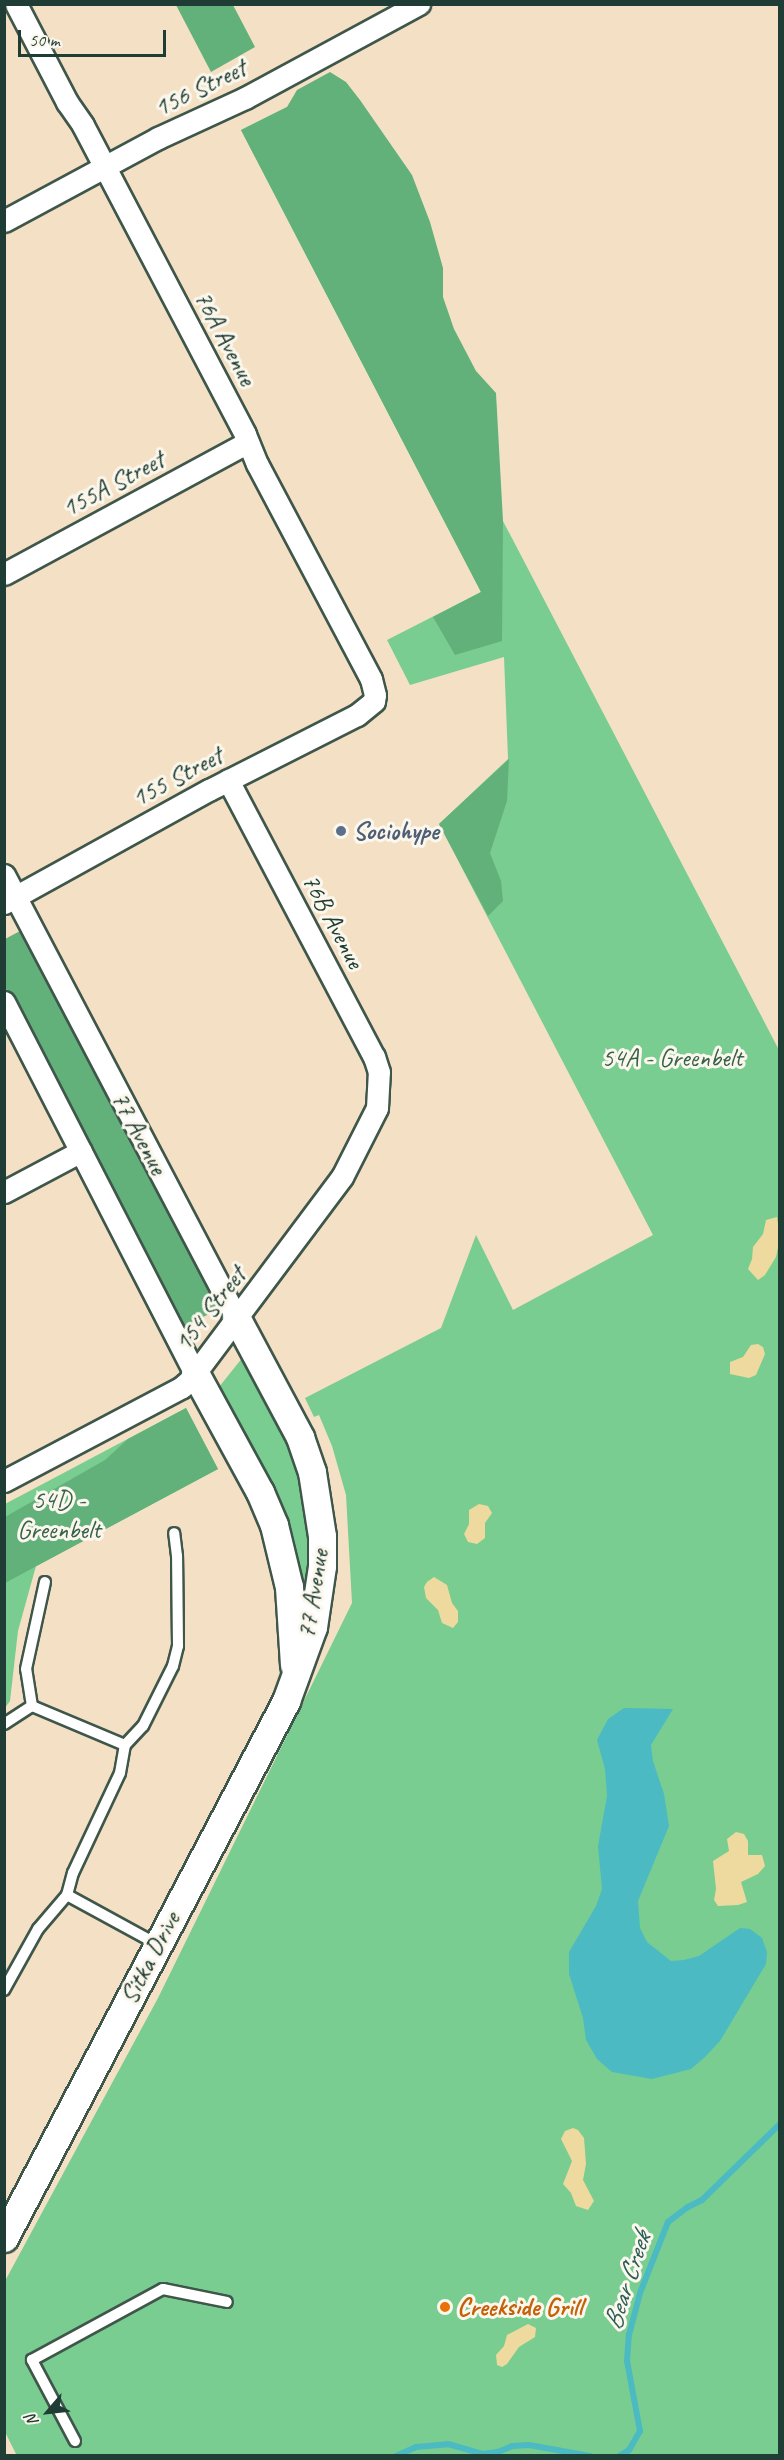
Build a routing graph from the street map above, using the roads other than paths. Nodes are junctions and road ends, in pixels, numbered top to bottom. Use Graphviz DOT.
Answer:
graph roads {
  1 [pos="16,4"];
  2 [pos="419,4"];
  3 [pos="105,168"];
  4 [pos="4,221"];
  5 [pos="248,442"];
  6 [pos="4,574"];
  7 [pos="374,700"];
  8 [pos="228,780"];
  9 [pos="4,875"];
  10 [pos="10,900"];
  11 [pos="4,1002"];
  12 [pos="380,1090"];
  13 [pos="81,1151"];
  14 [pos="4,1192"];
  15 [pos="236,1317"];
  16 [pos="195,1373"];
  17 [pos="4,1481"];
  18 [pos="174,1533"];
  19 [pos="45,1582"];
  20 [pos="294,1678"];
  21 [pos="32,1706"];
  22 [pos="4,1724"];
  23 [pos="125,1745"];
  24 [pos="68,1895"];
  25 [pos="157,1944"];
  26 [pos="4,1990"];
  27 [pos="4,2238"];
  28 [pos="227,2302"];
  29 [pos="75,2441"];
  1 -- 3 [label="street, 76A Avenue"];
  2 -- 3 [label="street, 156 Street"];
  3 -- 4 [label="street, 156 Street"];
  3 -- 5 [label="street, 76A Avenue"];
  5 -- 6 [label="street, 155A Street"];
  5 -- 7 [label="street, 76A Avenue"];
  7 -- 8 [label="street, 155 Street"];
  8 -- 10 [label="street, 155 Street"];
  8 -- 12 [label="street, 76B Avenue"];
  9 -- 10 [label="street, 77 Avenue"];
  10 -- 15 [label="street, 77 Avenue"];
  11 -- 13 [label="street, 77 Avenue"];
  12 -- 15 [label="street, 154 Street"];
  13 -- 14 [label="street"];
  13 -- 16 [label="street, 77 Avenue"];
  15 -- 16 [label="street, 154 Street"];
  15 -- 20 [label="street, 77 Avenue"];
  16 -- 17 [label="street, 154 Street"];
  16 -- 20 [label="street, 77 Avenue"];
  18 -- 23 [label="lane"];
  19 -- 21 [label="lane"];
  20 -- 25 [label="street, Sitka Drive"];
  21 -- 22 [label="lane"];
  21 -- 23 [label="lane"];
  23 -- 24 [label="lane"];
  24 -- 25 [label="lane"];
  24 -- 26 [label="lane"];
  25 -- 27 [label="street, Sitka Drive"];
  28 -- 29 [label="lane"];
}
